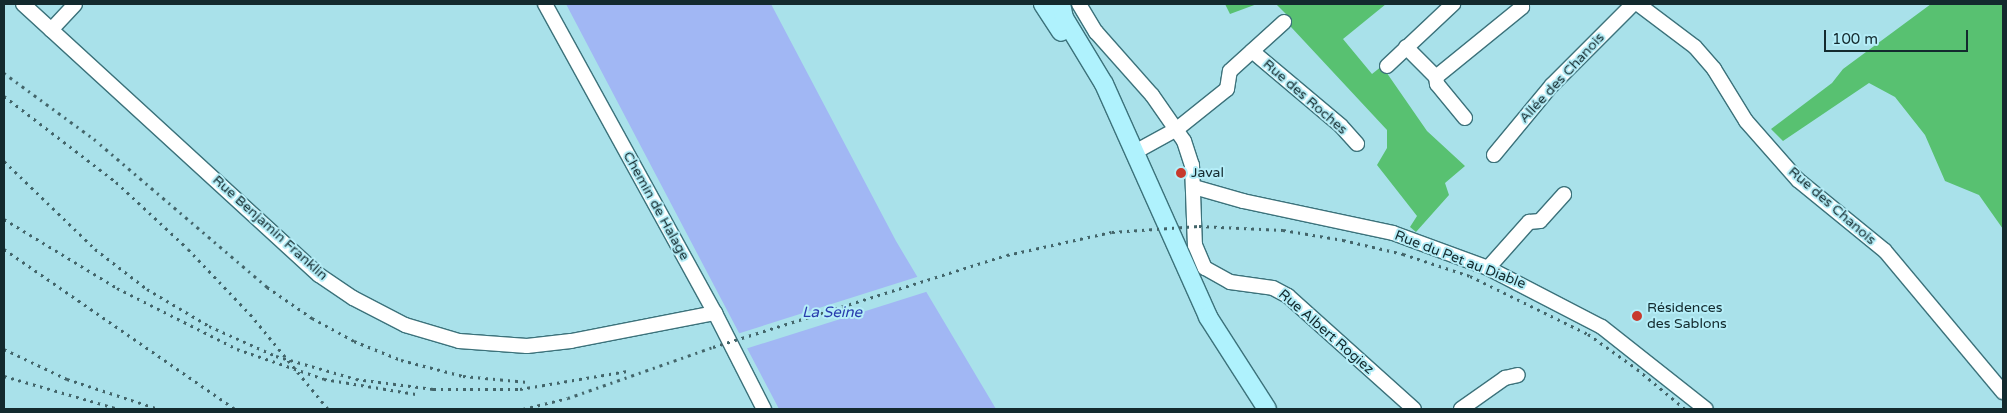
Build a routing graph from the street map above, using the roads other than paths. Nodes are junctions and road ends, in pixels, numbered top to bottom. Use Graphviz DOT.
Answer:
graph roads {
  1 [pos="23,4"];
  2 [pos="75,4"];
  3 [pos="545,4"];
  4 [pos="1043,4"];
  5 [pos="1061,4"];
  6 [pos="1079,4"];
  7 [pos="1452,4"];
  8 [pos="1522,4"];
  9 [pos="1633,4"];
  10 [pos="1638,4"];
  11 [pos="1284,22"];
  12 [pos="51,30"];
  13 [pos="1406,47"];
  14 [pos="1252,51"];
  15 [pos="1387,66"];
  16 [pos="1436,77"];
  17 [pos="1114,108"];
  18 [pos="1465,118"];
  19 [pos="1171,132"];
  20 [pos="1357,144"];
  21 [pos="1135,152"];
  22 [pos="1494,155"];
  23 [pos="1194,187"];
  24 [pos="1564,194"];
  25 [pos="1488,268"];
  26 [pos="715,313"];
  27 [pos="1518,375"];
  28 [pos="2003,392"];
  29 [pos="764,409"];
  30 [pos="1267,409"];
  31 [pos="1414,409"];
  32 [pos="1461,409"];
  33 [pos="1706,409"];
  1 -- 12 [label="street, Rue Benjamin Franklin"];
  2 -- 12 [label="street"];
  3 -- 26 [label="street, Chemin de Halage"];
  4 -- 17 [label="main road"];
  5 -- 17 [label="main road"];
  6 -- 19 [label="street, Rue Albert Rogiez"];
  7 -- 13 [label="street"];
  8 -- 16 [label="street"];
  9 -- 22 [label="street, Allée des Chanois"];
  10 -- 28 [label="street, Rue des Chanois"];
  11 -- 14 [label="street, Rue des Roches"];
  12 -- 26 [label="street, Rue Benjamin Franklin"];
  13 -- 15 [label="street"];
  13 -- 16 [label="street"];
  14 -- 19 [label="street, Rue des Roches"];
  14 -- 20 [label="street, Rue des Roches"];
  16 -- 18 [label="street"];
  17 -- 21 [label="main road"];
  19 -- 21 [label="street, Rue des Roches"];
  19 -- 23 [label="street, Rue Albert Rogiez"];
  21 -- 30 [label="main road"];
  23 -- 25 [label="street, Rue du Pet au Diable"];
  23 -- 31 [label="street, Rue Albert Rogiez"];
  24 -- 25 [label="street"];
  25 -- 33 [label="street, Rue du Pet au Diable"];
  26 -- 29 [label="street, Chemin de Halage"];
  27 -- 32 [label="street"];
}
